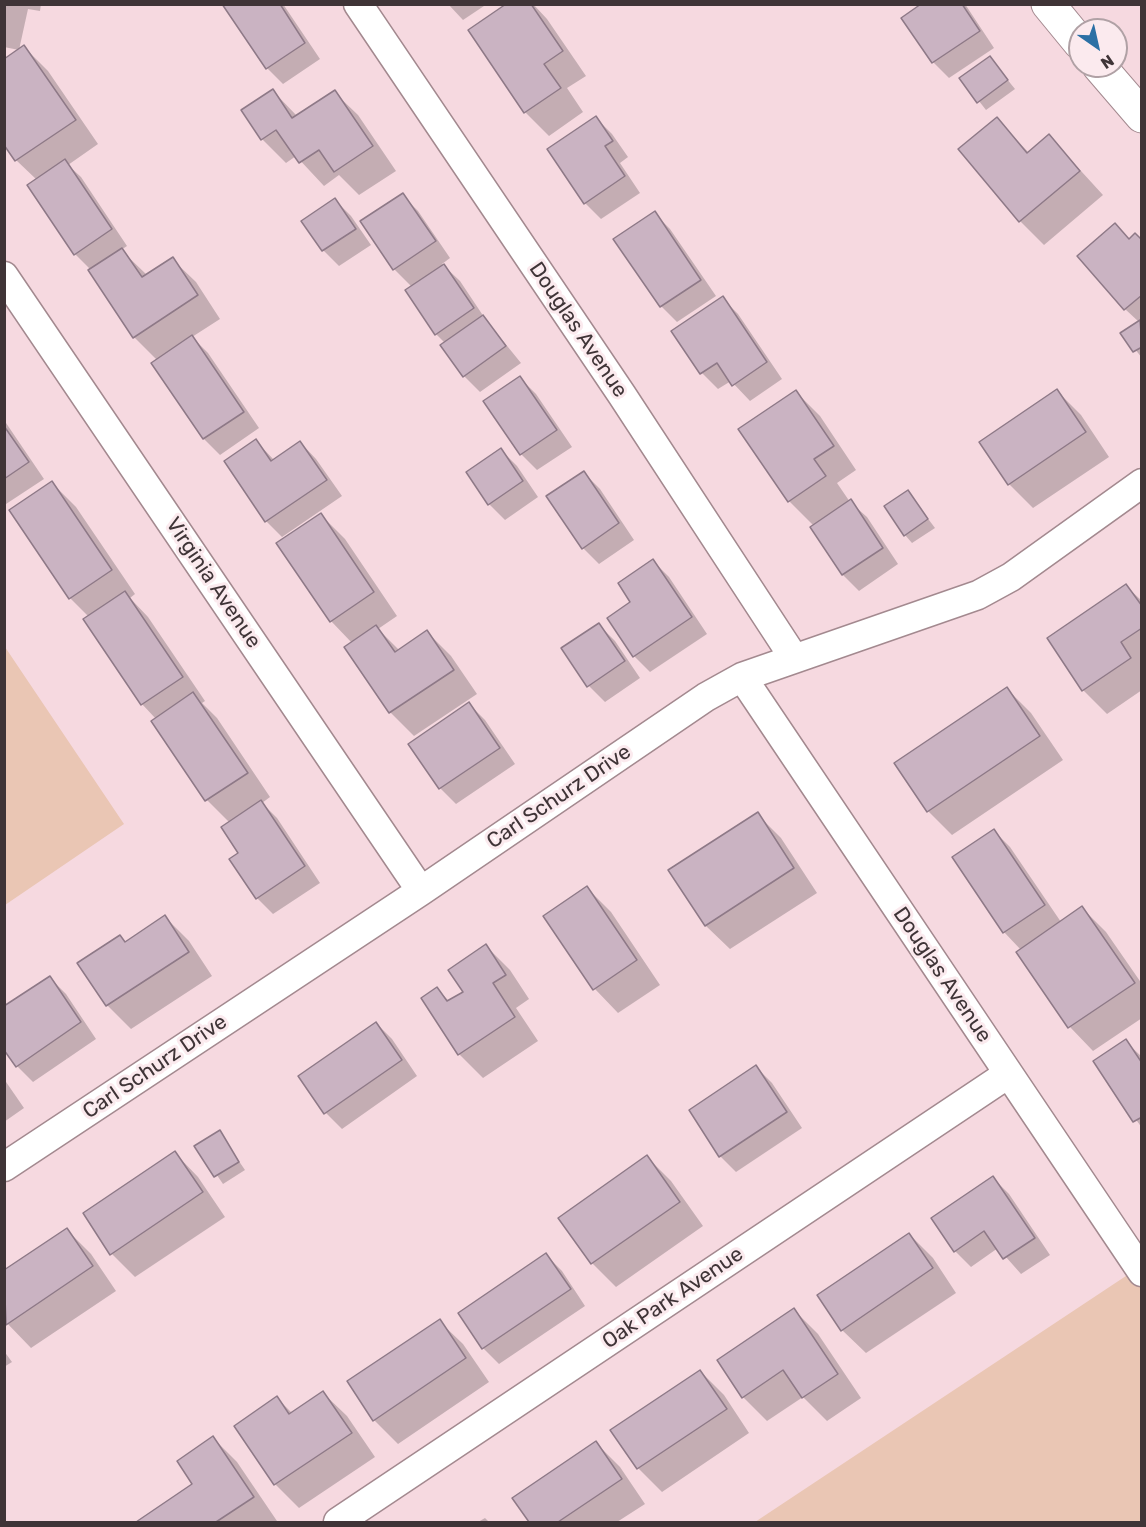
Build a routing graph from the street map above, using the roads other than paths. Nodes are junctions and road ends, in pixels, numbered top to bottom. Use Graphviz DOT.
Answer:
graph roads {
  1 [pos="358,4"];
  2 [pos="1048,4"];
  3 [pos="1068,28"];
  4 [pos="1109,78"];
  5 [pos="1142,116"];
  6 [pos="4,276"];
  7 [pos="1142,483"];
  8 [pos="794,658"];
  9 [pos="742,677"];
  10 [pos="421,891"];
  11 [pos="1008,1074"];
  12 [pos="4,1167"];
  13 [pos="1142,1272"];
  14 [pos="338,1522"];
  1 -- 8 [label="street, Douglas Avenue"];
  2 -- 3 [label="street"];
  4 -- 5 [label="street"];
  6 -- 10 [label="street, Virginia Avenue"];
  7 -- 8 [label="street, Carl Schurz Drive"];
  8 -- 9 [label="street, Carl Schurz Drive"];
  9 -- 10 [label="street, Carl Schurz Drive"];
  9 -- 11 [label="street, Douglas Avenue"];
  10 -- 12 [label="street, Carl Schurz Drive"];
  11 -- 13 [label="street, Douglas Avenue"];
  11 -- 14 [label="street, Oak Park Avenue"];
}
